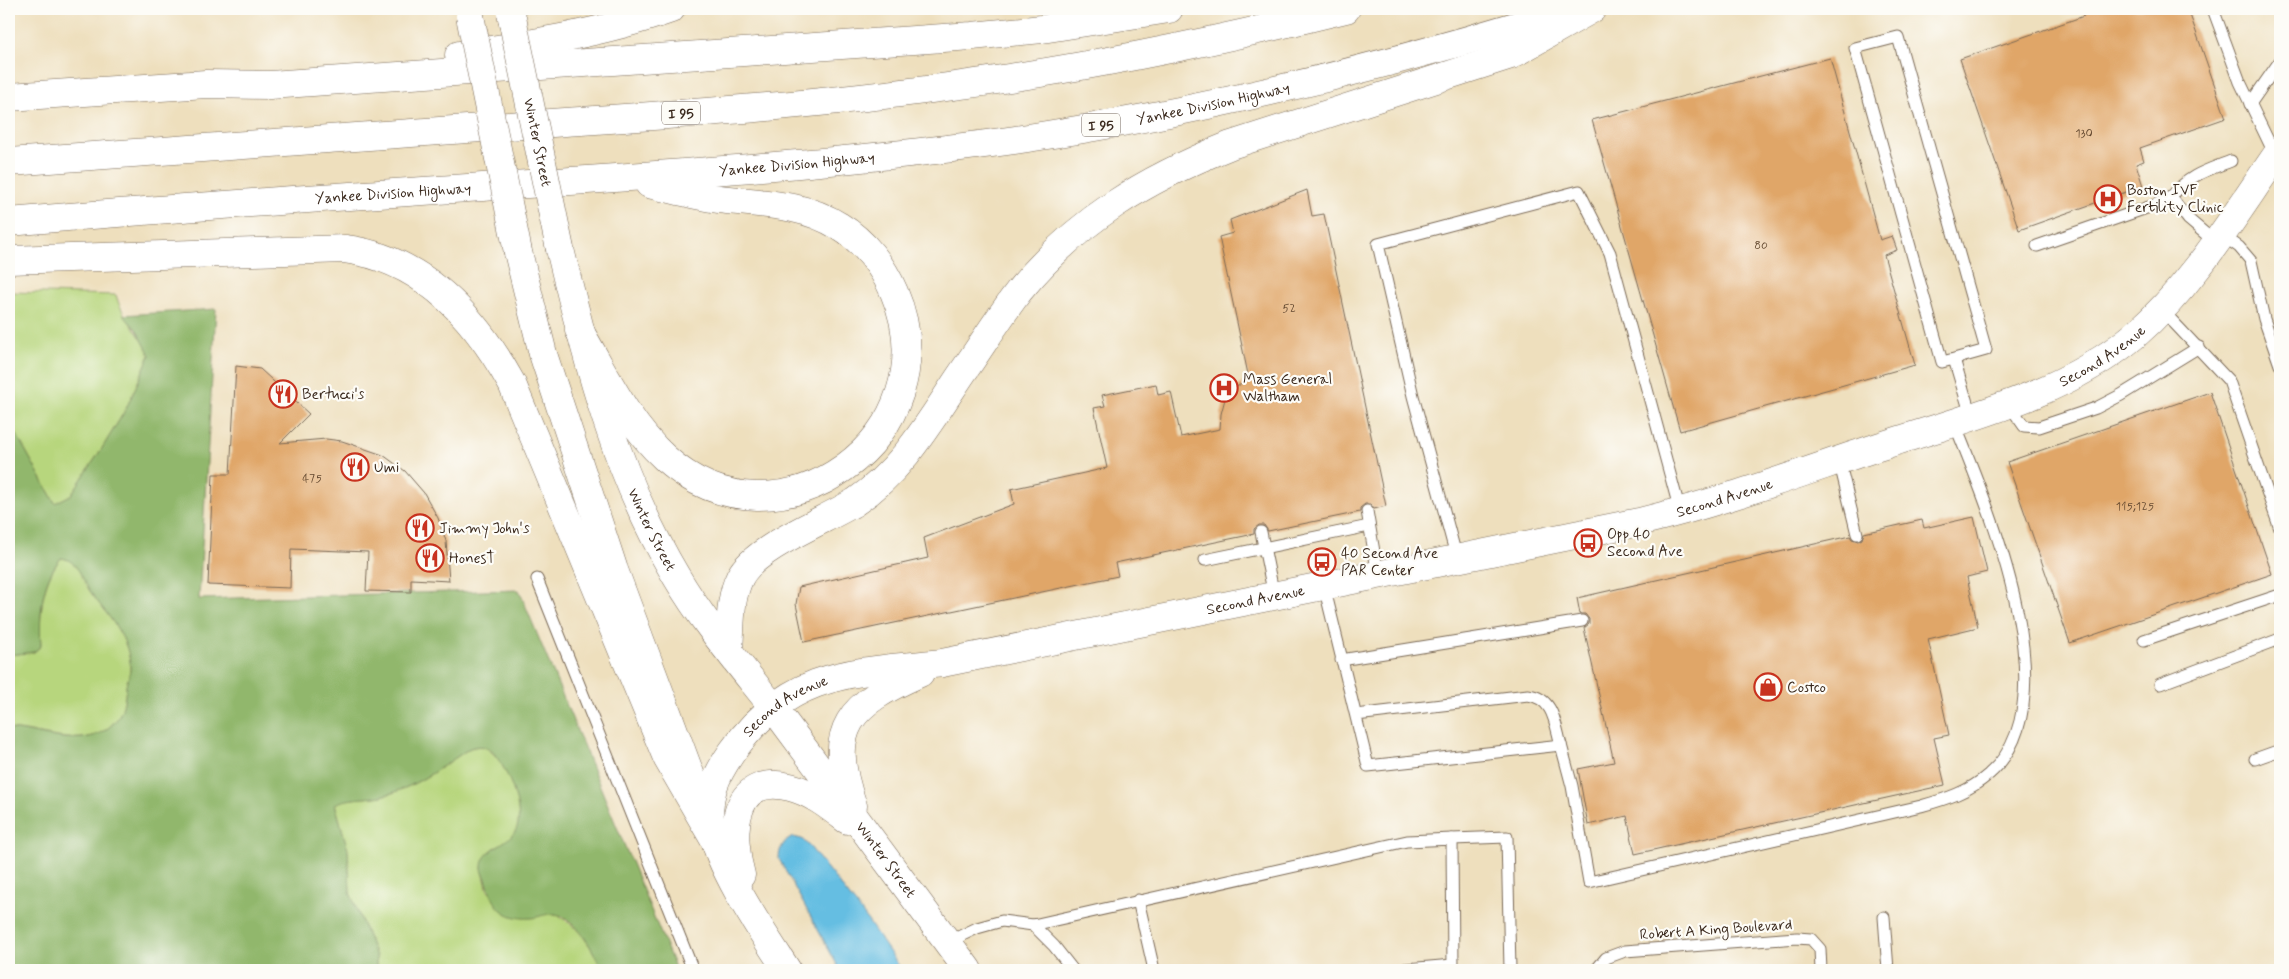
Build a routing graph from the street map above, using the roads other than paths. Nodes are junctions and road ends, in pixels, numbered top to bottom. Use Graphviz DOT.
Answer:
graph roads {
  1 [pos="671,9"];
  2 [pos="1169,9"];
  3 [pos="1346,9"];
  4 [pos="1571,9"];
  5 [pos="1592,9"];
  6 [pos="2213,9"];
  7 [pos="511,11"];
  8 [pos="464,13"];
  9 [pos="2280,61"];
  10 [pos="206,84"];
  11 [pos="9,97"];
  12 [pos="2250,104"];
  13 [pos="2278,154"];
  14 [pos="2231,160"];
  15 [pos="9,162"];
  16 [pos="618,178"];
  17 [pos="2171,197"];
  18 [pos="9,222"];
  19 [pos="2218,238"];
  20 [pos="2037,246"];
  21 [pos="9,260"];
  22 [pos="2162,310"];
  23 [pos="579,330"];
  24 [pos="2276,340"];
  25 [pos="2199,348"];
  26 [pos="1954,359"];
  27 [pos="2280,365"];
  28 [pos="2008,404"];
  29 [pos="1962,419"];
  30 [pos="1839,460"];
  31 [pos="1367,510"];
  32 [pos="1680,511"];
  33 [pos="1369,526"];
  34 [pos="2280,529"];
  35 [pos="1261,532"];
  36 [pos="1857,534"];
  37 [pos="1264,548"];
  38 [pos="1457,559"];
  39 [pos="1205,560"];
  40 [pos="1378,575"];
  41 [pos="537,579"];
  42 [pos="1324,586"];
  43 [pos="2280,595"];
  44 [pos="1274,596"];
  45 [pos="1582,621"];
  46 [pos="2280,639"];
  47 [pos="2144,640"];
  48 [pos="729,650"];
  49 [pos="1341,660"];
  50 [pos="942,663"];
  51 [pos="2160,684"];
  52 [pos="773,707"];
  53 [pos="1356,715"];
  54 [pos="1561,745"];
  55 [pos="2280,750"];
  56 [pos="2255,759"];
  57 [pos="869,839"];
  58 [pos="1452,839"];
  59 [pos="715,841"];
  60 [pos="1138,900"];
  61 [pos="1884,917"];
  62 [pos="1032,925"];
  63 [pos="762,930"];
  64 [pos="948,942"];
  65 [pos="1453,968"];
  66 [pos="693,970"];
  67 [pos="787,970"];
  68 [pos="968,970"];
  69 [pos="1073,970"];
  70 [pos="1154,970"];
  71 [pos="1395,970"];
  72 [pos="1510,970"];
  73 [pos="1596,970"];
  74 [pos="1821,970"];
  75 [pos="1888,970"];
  1 -- 10 [label="main road"];
  2 -- 10 [label="main road"];
  3 -- 15 [label="main road, I 95"];
  4 -- 16 [label="main road, Yankee Division Highway / I 95"];
  5 -- 48 [label="main road"];
  6 -- 12 [label="lane"];
  7 -- 23 [label="main road, Winter Street, bridge"];
  8 -- 59 [label="main road, bridge"];
  9 -- 12 [label="lane"];
  10 -- 11 [label="main road"];
  12 -- 13 [label="lane"];
  13 -- 19 [label="main road, Second Avenue"];
  14 -- 17 [label="lane"];
  16 -- 18 [label="main road, Yankee Division Highway / I 95"];
  16 -- 23 [label="main road"];
  17 -- 19 [label="lane"];
  17 -- 20 [label="lane"];
  19 -- 22 [label="main road, Second Avenue"];
  19 -- 24 [label="lane"];
  21 -- 59 [label="main road"];
  22 -- 25 [label="lane"];
  22 -- 28 [label="main road, Second Avenue"];
  23 -- 48 [label="main road, Winter Street"];
  24 -- 27 [label="lane"];
  25 -- 28 [label="lane"];
  25 -- 34 [label="lane"];
  26 -- 26 [label="lane"];
  26 -- 29 [label="lane"];
  28 -- 29 [label="main road, Second Avenue"];
  29 -- 30 [label="main road, Second Avenue"];
  29 -- 54 [label="lane"];
  30 -- 32 [label="main road, Second Avenue"];
  30 -- 36 [label="lane"];
  31 -- 33 [label="lane"];
  32 -- 38 [label="main road, Second Avenue"];
  32 -- 38 [label="lane"];
  33 -- 37 [label="lane"];
  33 -- 40 [label="lane"];
  35 -- 37 [label="lane"];
  37 -- 39 [label="lane"];
  37 -- 44 [label="lane"];
  38 -- 40 [label="main road, Second Avenue"];
  40 -- 42 [label="main road, Second Avenue"];
  41 -- 66 [label="lane"];
  42 -- 44 [label="main road, Second Avenue"];
  42 -- 49 [label="lane"];
  43 -- 47 [label="lane"];
  44 -- 50 [label="main road, Second Avenue"];
  45 -- 49 [label="lane"];
  46 -- 51 [label="lane"];
  48 -- 52 [label="main road, Winter Street"];
  49 -- 53 [label="lane"];
  50 -- 52 [label="main road, Second Avenue"];
  50 -- 57 [label="main road, Second Avenue"];
  52 -- 57 [label="main road, Winter Street"];
  52 -- 59 [label="main road, Second Avenue"];
  53 -- 54 [label="lane"];
  53 -- 54 [label="lane"];
  55 -- 56 [label="lane"];
  57 -- 63 [label="main road"];
  57 -- 64 [label="main road, Winter Street"];
  58 -- 60 [label="lane"];
  58 -- 65 [label="lane"];
  58 -- 72 [label="lane"];
  59 -- 63 [label="main road"];
  60 -- 62 [label="lane"];
  60 -- 70 [label="lane"];
  61 -- 75 [label="lane"];
  62 -- 64 [label="lane"];
  62 -- 69 [label="lane"];
  63 -- 67 [label="main road"];
  64 -- 68 [label="main road, Winter Street"];
  65 -- 71 [label="lane"];
  73 -- 74 [label="lane, Robert A King Boulevard"];
}
